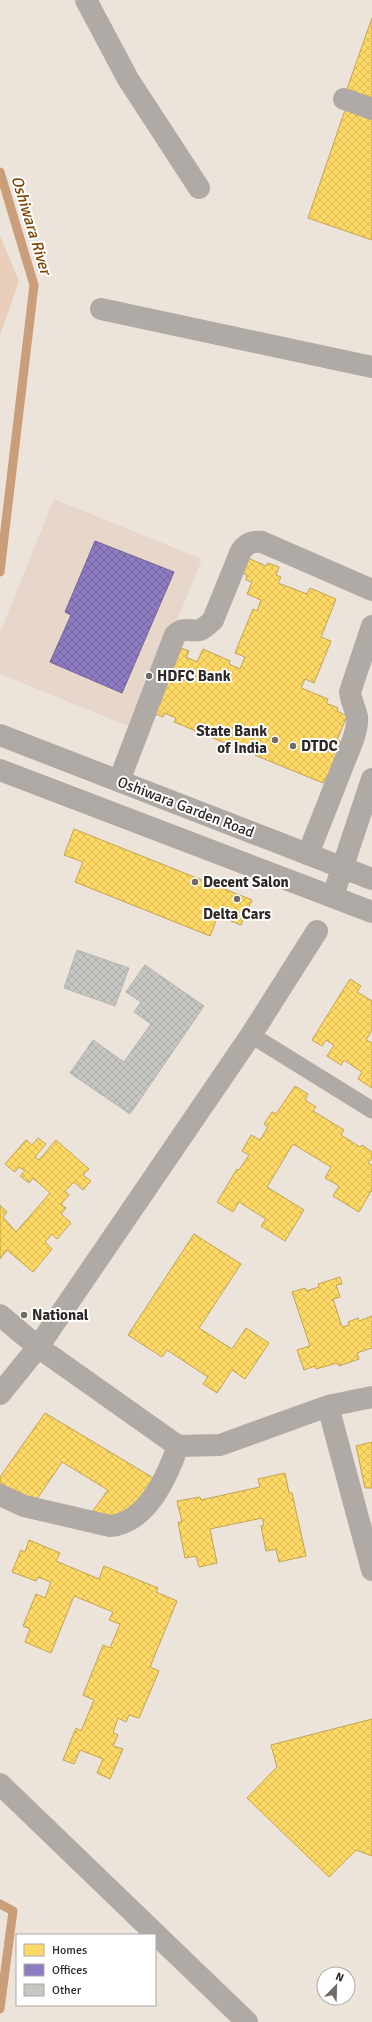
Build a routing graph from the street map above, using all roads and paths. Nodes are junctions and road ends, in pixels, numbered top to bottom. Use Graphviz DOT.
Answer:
graph roads {
  1 [pos="86,0"];
  2 [pos="344,99"];
  3 [pos="372,108"];
  4 [pos="199,188"];
  5 [pos="101,309"];
  6 [pos="372,367"];
  7 [pos="372,590"];
  8 [pos="372,626"];
  9 [pos="0,735"];
  10 [pos="0,770"];
  11 [pos="372,779"];
  12 [pos="119,781"];
  13 [pos="308,854"];
  14 [pos="342,867"];
  15 [pos="372,880"];
  16 [pos="332,896"];
  17 [pos="372,912"];
  18 [pos="317,931"];
  19 [pos="251,1035"];
  20 [pos="372,1110"];
  21 [pos="0,1315"];
  22 [pos="38,1347"];
  23 [pos="0,1394"];
  24 [pos="372,1397"];
  25 [pos="328,1406"];
  26 [pos="178,1446"];
  27 [pos="0,1495"];
  28 [pos="372,1570"];
  29 [pos="0,1784"];
  30 [pos="156,1934"];
  31 [pos="156,1934"];
  32 [pos="247,2022"];
  1 -- 4 [label="street"];
  2 -- 3 [label="street"];
  5 -- 6 [label="street"];
  7 -- 12 [label="street"];
  8 -- 13 [label="street"];
  9 -- 12 [label="street, Oshiwara Garden Road"];
  10 -- 16 [label="street, Oshiwara Garden Road"];
  11 -- 14 [label="street"];
  12 -- 13 [label="street, Oshiwara Garden Road"];
  13 -- 14 [label="street, Oshiwara Garden Road"];
  14 -- 15 [label="street, Oshiwara Garden Road"];
  14 -- 16 [label="street"];
  16 -- 17 [label="street, Oshiwara Garden Road"];
  18 -- 19 [label="street"];
  19 -- 20 [label="lane"];
  19 -- 22 [label="street"];
  21 -- 22 [label="street"];
  22 -- 23 [label="street"];
  22 -- 26 [label="street"];
  24 -- 25 [label="street"];
  25 -- 26 [label="street"];
  25 -- 28 [label="street"];
  26 -- 27 [label="street"];
  29 -- 30 [label="street"];
  31 -- 32 [label="street"];
}
